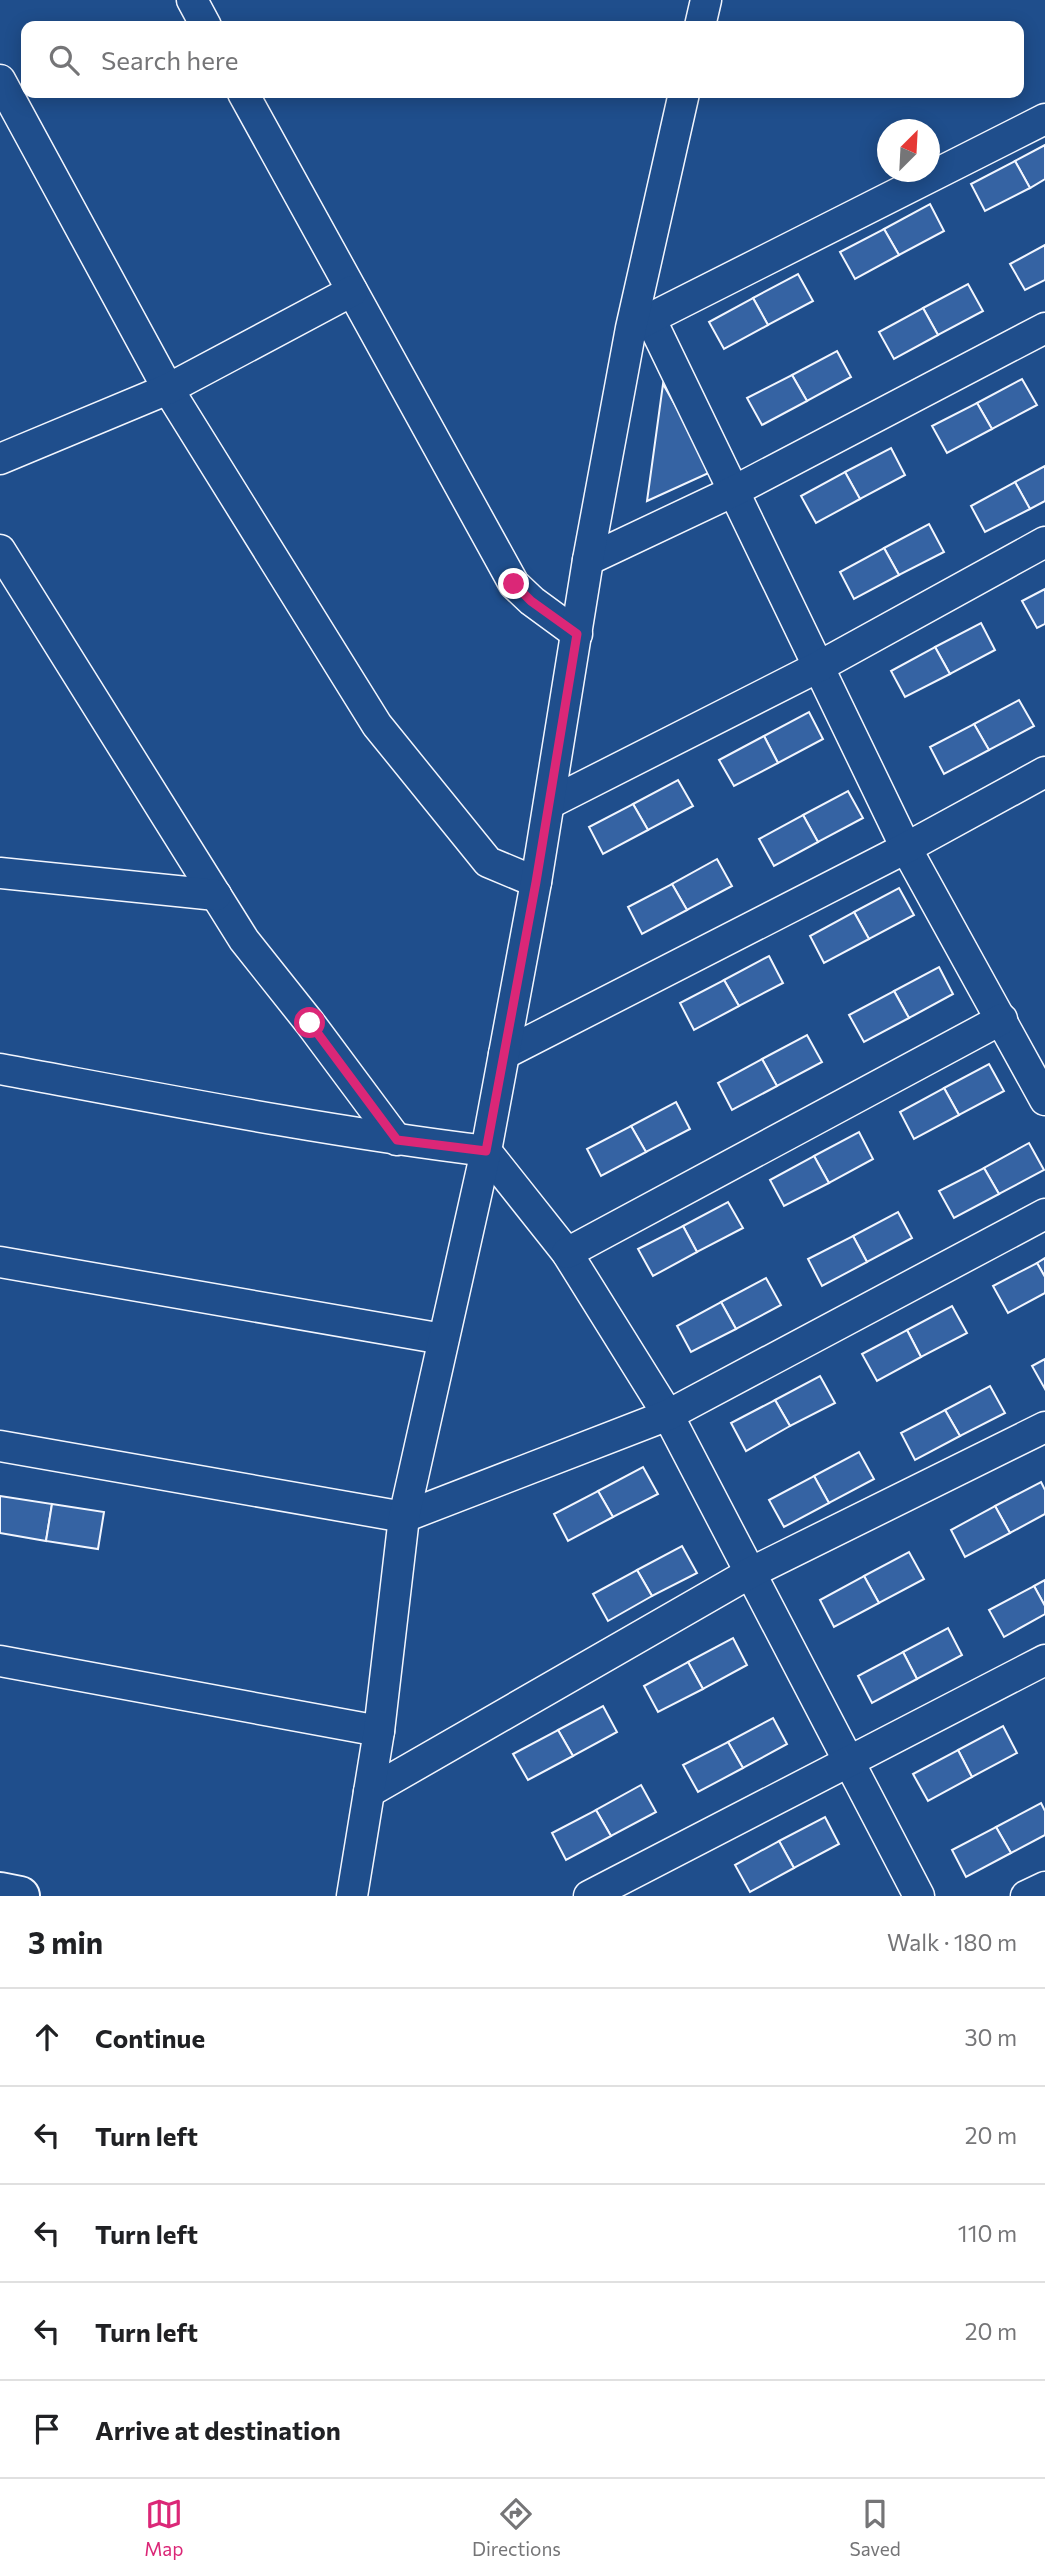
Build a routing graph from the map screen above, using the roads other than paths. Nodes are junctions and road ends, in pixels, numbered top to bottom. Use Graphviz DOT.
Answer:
graph roads {
  1 [pos="192,0"];
  2 [pos="706,0"];
  3 [pos="203,21"];
  4 [pos="700,21"];
  5 [pos="0,80"];
  6 [pos="246,98"];
  7 [pos="683,98"];
  8 [pos="1045,119"];
  9 [pos="352,291"];
  10 [pos="640,323"];
  11 [pos="1045,328"];
  12 [pos="168,389"];
  13 [pos="0,459"];
  14 [pos="734,491"];
  15 [pos="1045,542"];
  16 [pos="0,550"];
  17 [pos="588,560"];
  18 [pos="577,634"];
  19 [pos="820,666"];
  20 [pos="1045,772"];
  21 [pos="550,803"];
  22 [pos="906,848"];
  23 [pos="0,873"];
  24 [pos="536,882"];
  25 [pos="216,895"];
  26 [pos="1002,1019"];
  27 [pos="504,1054"];
  28 [pos="0,1069"];
  29 [pos="1045,1100"];
  30 [pos="397,1140"];
  31 [pos="486,1151"];
  32 [pos="1045,1214"];
  33 [pos="567,1254"];
  34 [pos="0,1262"];
  35 [pos="443,1339"];
  36 [pos="668,1415"];
  37 [pos="1045,1427"];
  38 [pos="0,1446"];
  39 [pos="404,1517"];
  40 [pos="750,1573"];
  41 [pos="1045,1660"];
  42 [pos="0,1661"];
  43 [pos="379,1731"];
  44 [pos="849,1762"];
  45 [pos="369,1792"];
  46 [pos="1045,1887"];
  47 [pos="0,1892"];
  48 [pos="20,1896"];
  49 [pos="352,1896"];
  50 [pos="589,1896"];
  51 [pos="919,1896"];
  52 [pos="1026,1896"];
  1 -- 3 [label="street"];
  2 -- 4 [label="street"];
  5 -- 12 [label="street"];
  6 -- 9 [label="street"];
  7 -- 10 [label="street"];
  8 -- 10 [label="street"];
  9 -- 12 [label="street"];
  9 -- 18 [label="street"];
  10 -- 14 [label="street"];
  10 -- 17 [label="street"];
  11 -- 14 [label="street"];
  12 -- 13 [label="street"];
  12 -- 24 [label="street"];
  14 -- 17 [label="street"];
  14 -- 19 [label="street"];
  15 -- 19 [label="street"];
  16 -- 25 [label="street"];
  17 -- 18 [label="street"];
  18 -- 21 [label="street"];
  19 -- 21 [label="street"];
  19 -- 22 [label="street"];
  20 -- 22 [label="street"];
  21 -- 24 [label="street"];
  22 -- 26 [label="street"];
  22 -- 27 [label="street"];
  23 -- 25 [label="street"];
  24 -- 27 [label="street"];
  25 -- 30 [label="street"];
  26 -- 29 [label="street"];
  26 -- 33 [label="street"];
  27 -- 31 [label="street"];
  28 -- 30 [label="street"];
  30 -- 31 [label="street"];
  31 -- 33 [label="street"];
  31 -- 35 [label="street"];
  32 -- 36 [label="street"];
  33 -- 36 [label="street"];
  34 -- 35 [label="street"];
  35 -- 39 [label="street"];
  36 -- 39 [label="street"];
  36 -- 40 [label="street"];
  37 -- 40 [label="street"];
  38 -- 39 [label="street"];
  39 -- 43 [label="street"];
  40 -- 44 [label="street"];
  40 -- 45 [label="street"];
  41 -- 44 [label="street"];
  42 -- 43 [label="street"];
  43 -- 45 [label="street"];
  44 -- 50 [label="street"];
  44 -- 51 [label="street"];
  45 -- 49 [label="street"];
  46 -- 52 [label="street"];
  47 -- 48 [label="street"];
}
